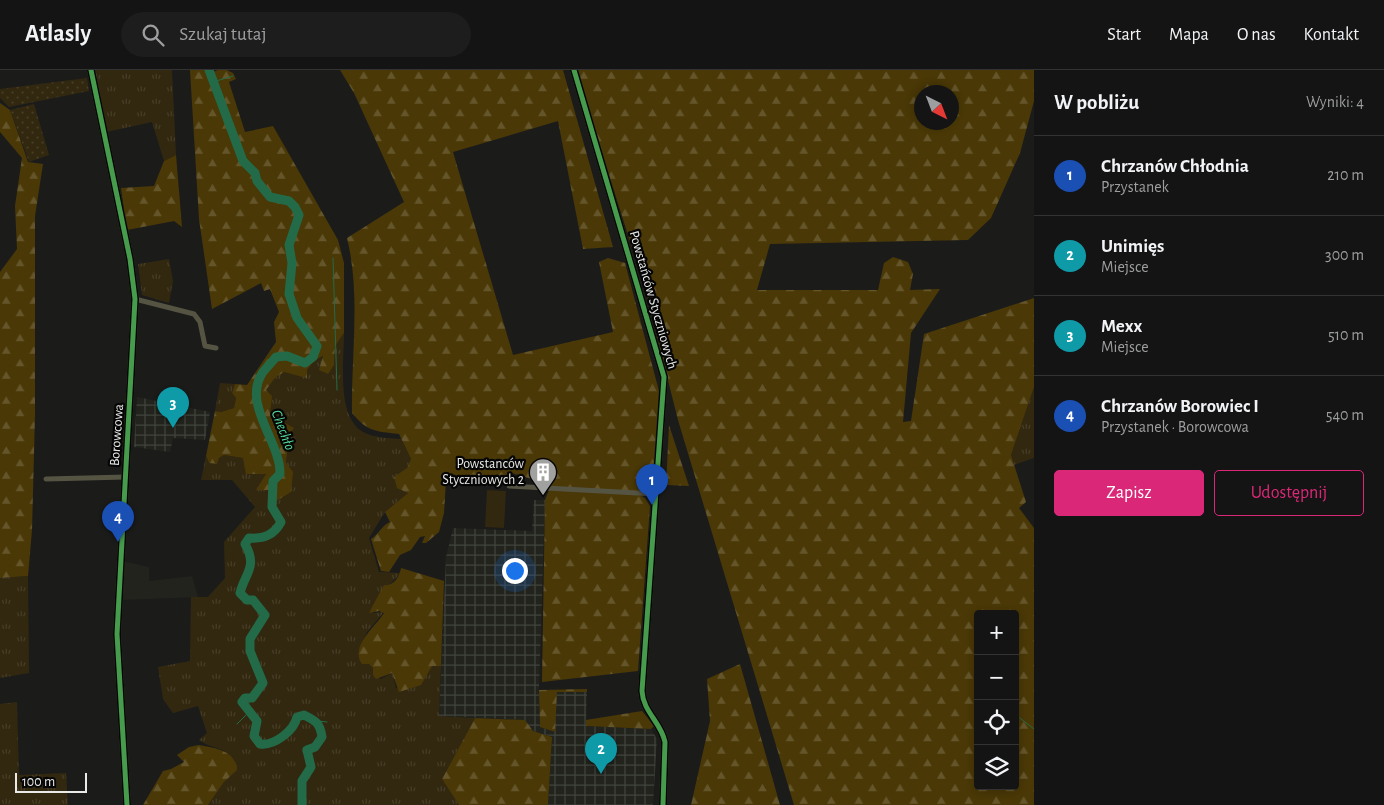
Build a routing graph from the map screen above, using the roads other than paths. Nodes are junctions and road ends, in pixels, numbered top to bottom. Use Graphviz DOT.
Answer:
graph roads {
  1 [pos="91,70"];
  2 [pos="574,70"];
  3 [pos="136,299"];
  4 [pos="216,348"];
  5 [pos="126,477"];
  6 [pos="46,479"];
  7 [pos="509,486"];
  8 [pos="656,494"];
  9 [pos="127,805"];
  10 [pos="663,805"];
  1 -- 3 [label="street, Borowcowa"];
  2 -- 8 [label="street, Powstańców Styczniowych"];
  3 -- 4 [label="street"];
  3 -- 5 [label="street, Borowcowa"];
  5 -- 6 [label="street"];
  5 -- 9 [label="street, Borowcowa"];
  7 -- 8 [label="street"];
  8 -- 10 [label="street, Powstańców Styczniowych"];
}
